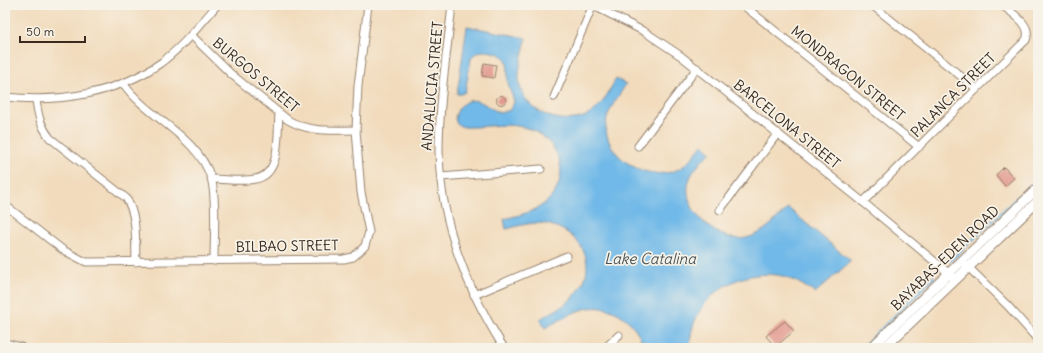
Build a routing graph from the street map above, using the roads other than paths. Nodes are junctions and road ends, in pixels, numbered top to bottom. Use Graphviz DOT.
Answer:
graph roads {
  1 [pos="217,5"];
  2 [pos="368,5"];
  3 [pos="452,5"];
  4 [pos="592,5"];
  5 [pos="743,5"];
  6 [pos="872,5"];
  7 [pos="1002,5"];
  8 [pos="191,35"];
  9 [pos="697,68"];
  10 [pos="123,83"];
  11 [pos="977,89"];
  12 [pos="5,97"];
  13 [pos="554,97"];
  14 [pos="36,100"];
  15 [pos="279,114"];
  16 [pos="356,130"];
  17 [pos="778,133"];
  18 [pos="638,146"];
  19 [pos="919,147"];
  20 [pos="541,169"];
  21 [pos="441,177"];
  22 [pos="212,179"];
  23 [pos="1038,188"];
  24 [pos="1038,201"];
  25 [pos="863,202"];
  26 [pos="5,205"];
  27 [pos="720,210"];
  28 [pos="567,256"];
  29 [pos="214,261"];
  30 [pos="136,262"];
  31 [pos="965,264"];
  32 [pos="952,276"];
  33 [pos="474,295"];
  34 [pos="619,335"];
  35 [pos="1038,340"];
  36 [pos="5,344"];
  37 [pos="20,348"];
  38 [pos="504,348"];
  39 [pos="605,348"];
  40 [pos="871,348"];
  41 [pos="884,348"];
  1 -- 8 [label="street"];
  2 -- 16 [label="street, BILBAO STREET"];
  3 -- 21 [label="street, ANDALUCIA STREET"];
  4 -- 9 [label="street, BARCELONA STREET"];
  4 -- 13 [label="street"];
  5 -- 19 [label="street, MONDRAGON STREET"];
  6 -- 11 [label="street"];
  7 -- 11 [label="street, PALANCA STREET"];
  8 -- 10 [label="street"];
  8 -- 15 [label="street, BURGOS STREET"];
  9 -- 17 [label="street, BARCELONA STREET"];
  9 -- 18 [label="street"];
  10 -- 14 [label="street"];
  10 -- 22 [label="street"];
  11 -- 19 [label="street, PALANCA STREET"];
  12 -- 14 [label="street"];
  14 -- 30 [label="street"];
  15 -- 16 [label="street, BURGOS STREET"];
  15 -- 22 [label="street"];
  16 -- 29 [label="street, BILBAO STREET"];
  17 -- 25 [label="street, BARCELONA STREET"];
  17 -- 27 [label="street"];
  19 -- 25 [label="street, PALANCA STREET"];
  20 -- 21 [label="street"];
  21 -- 33 [label="street, ANDALUCIA STREET"];
  22 -- 29 [label="street"];
  23 -- 31 [label="street, BAYABAS-EDEN ROAD"];
  24 -- 31 [label="street, BAYABAS-EDEN ROAD"];
  25 -- 32 [label="street, BARCELONA STREET"];
  26 -- 30 [label="street, BILBAO STREET"];
  28 -- 33 [label="street"];
  29 -- 30 [label="street, BILBAO STREET"];
  31 -- 32 [label="street, BAYABAS-EDEN ROAD"];
  31 -- 35 [label="street"];
  32 -- 40 [label="street, BAYABAS-EDEN ROAD"];
  32 -- 41 [label="street, BAYABAS-EDEN ROAD"];
  33 -- 38 [label="street, ANDALUCIA STREET"];
  34 -- 39 [label="street"];
  36 -- 37 [label="street"];
}
